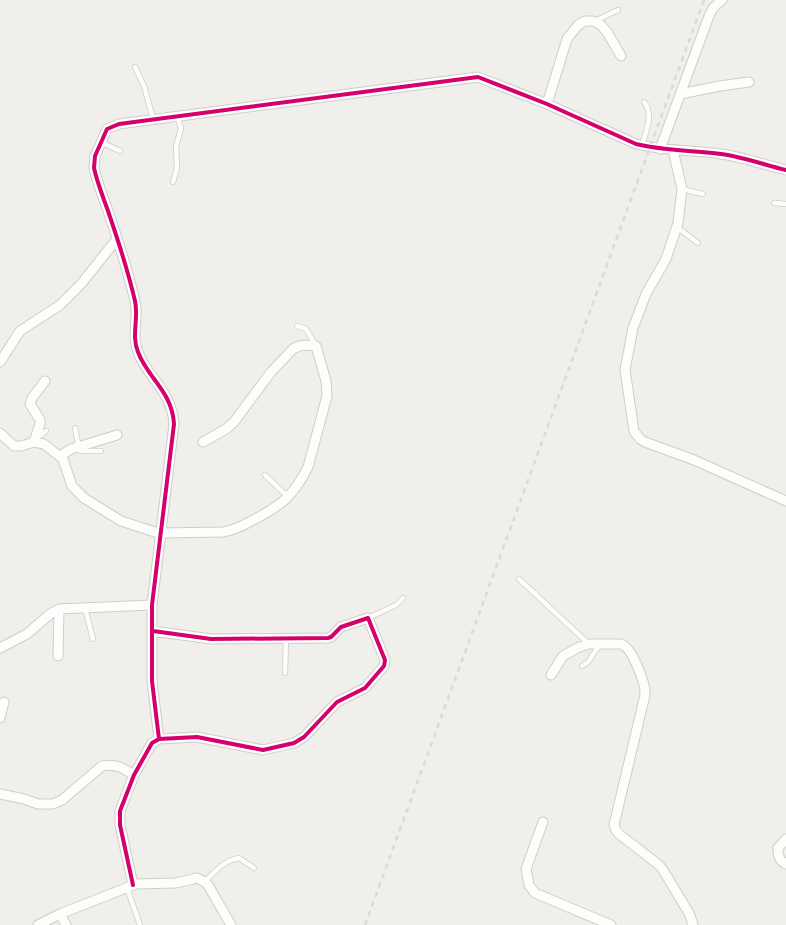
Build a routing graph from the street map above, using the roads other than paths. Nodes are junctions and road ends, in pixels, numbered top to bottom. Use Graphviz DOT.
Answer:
graph roads {
  1 [pos="722,0"];
  2 [pos="618,10"];
  3 [pos="593,22"];
  4 [pos="621,56"];
  5 [pos="135,67"];
  6 [pos="749,82"];
  7 [pos="680,94"];
  8 [pos="644,102"];
  9 [pos="547,104"];
  10 [pos="177,116"];
  11 [pos="154,119"];
  12 [pos="101,142"];
  13 [pos="642,146"];
  14 [pos="660,149"];
  15 [pos="673,150"];
  16 [pos="120,151"];
  17 [pos="786,170"];
  18 [pos="173,182"];
  19 [pos="682,189"];
  20 [pos="703,194"];
  21 [pos="774,203"];
  22 [pos="786,204"];
  23 [pos="677,227"];
  24 [pos="117,239"];
  25 [pos="698,243"];
  26 [pos="297,326"];
  27 [pos="316,346"];
  28 [pos="0,362"];
  29 [pos="45,381"];
  30 [pos="74,428"];
  31 [pos="46,431"];
  32 [pos="0,433"];
  33 [pos="118,435"];
  34 [pos="35,441"];
  35 [pos="203,442"];
  36 [pos="73,449"];
  37 [pos="100,451"];
  38 [pos="60,456"];
  39 [pos="265,475"];
  40 [pos="288,497"];
  41 [pos="786,501"];
  42 [pos="161,534"];
  43 [pos="519,579"];
  44 [pos="403,598"];
  45 [pos="152,605"];
  46 [pos="85,608"];
  47 [pos="59,609"];
  48 [pos="368,618"];
  49 [pos="152,631"];
  50 [pos="93,639"];
  51 [pos="286,639"];
  52 [pos="589,644"];
  53 [pos="600,644"];
  54 [pos="0,648"];
  55 [pos="58,656"];
  56 [pos="582,666"];
  57 [pos="285,673"];
  58 [pos="551,675"];
  59 [pos="4,702"];
  60 [pos="0,718"];
  61 [pos="159,740"];
  62 [pos="134,775"];
  63 [pos="0,794"];
  64 [pos="543,822"];
  65 [pos="786,839"];
  66 [pos="786,864"];
  67 [pos="254,868"];
  68 [pos="205,882"];
  69 [pos="130,886"];
  70 [pos="60,914"];
  71 [pos="38,925"];
  72 [pos="66,925"];
  73 [pos="140,925"];
  74 [pos="231,925"];
  75 [pos="611,925"];
  76 [pos="693,925"];
  1 -- 7 [label="street"];
  2 -- 3 [label="lane"];
  3 -- 4 [label="street"];
  3 -- 9 [label="street"];
  5 -- 11 [label="lane"];
  6 -- 7 [label="street"];
  7 -- 14 [label="street"];
  8 -- 13 [label="lane"];
  9 -- 10 [label="street"];
  9 -- 13 [label="street"];
  10 -- 11 [label="street"];
  10 -- 18 [label="lane"];
  11 -- 12 [label="street"];
  12 -- 16 [label="lane"];
  12 -- 24 [label="street"];
  13 -- 14 [label="street"];
  14 -- 15 [label="street"];
  15 -- 17 [label="street"];
  15 -- 19 [label="street"];
  19 -- 20 [label="lane"];
  19 -- 23 [label="street"];
  21 -- 22 [label="lane"];
  23 -- 25 [label="lane"];
  23 -- 41 [label="street"];
  24 -- 28 [label="street"];
  24 -- 42 [label="street"];
  26 -- 27 [label="lane"];
  27 -- 35 [label="street"];
  27 -- 40 [label="street"];
  29 -- 34 [label="street"];
  30 -- 36 [label="lane"];
  31 -- 34 [label="lane"];
  32 -- 34 [label="street"];
  33 -- 36 [label="street"];
  34 -- 38 [label="street"];
  36 -- 37 [label="lane"];
  36 -- 38 [label="street"];
  38 -- 42 [label="street"];
  39 -- 40 [label="lane"];
  40 -- 42 [label="street"];
  42 -- 45 [label="street"];
  43 -- 52 [label="lane"];
  44 -- 48 [label="lane"];
  45 -- 46 [label="street"];
  45 -- 49 [label="street"];
  46 -- 47 [label="street"];
  46 -- 50 [label="lane"];
  47 -- 54 [label="street"];
  47 -- 55 [label="street"];
  48 -- 51 [label="street"];
  48 -- 61 [label="street"];
  49 -- 51 [label="street"];
  49 -- 61 [label="street"];
  51 -- 57 [label="lane"];
  52 -- 53 [label="street"];
  52 -- 58 [label="street"];
  53 -- 56 [label="lane"];
  53 -- 76 [label="street"];
  59 -- 60 [label="street"];
  61 -- 62 [label="street"];
  62 -- 63 [label="street"];
  62 -- 69 [label="street"];
  64 -- 75 [label="street"];
  65 -- 66 [label="street"];
  67 -- 68 [label="lane"];
  68 -- 69 [label="street"];
  68 -- 74 [label="street"];
  69 -- 70 [label="street"];
  69 -- 73 [label="lane"];
  70 -- 71 [label="street"];
  70 -- 72 [label="street"];
}
